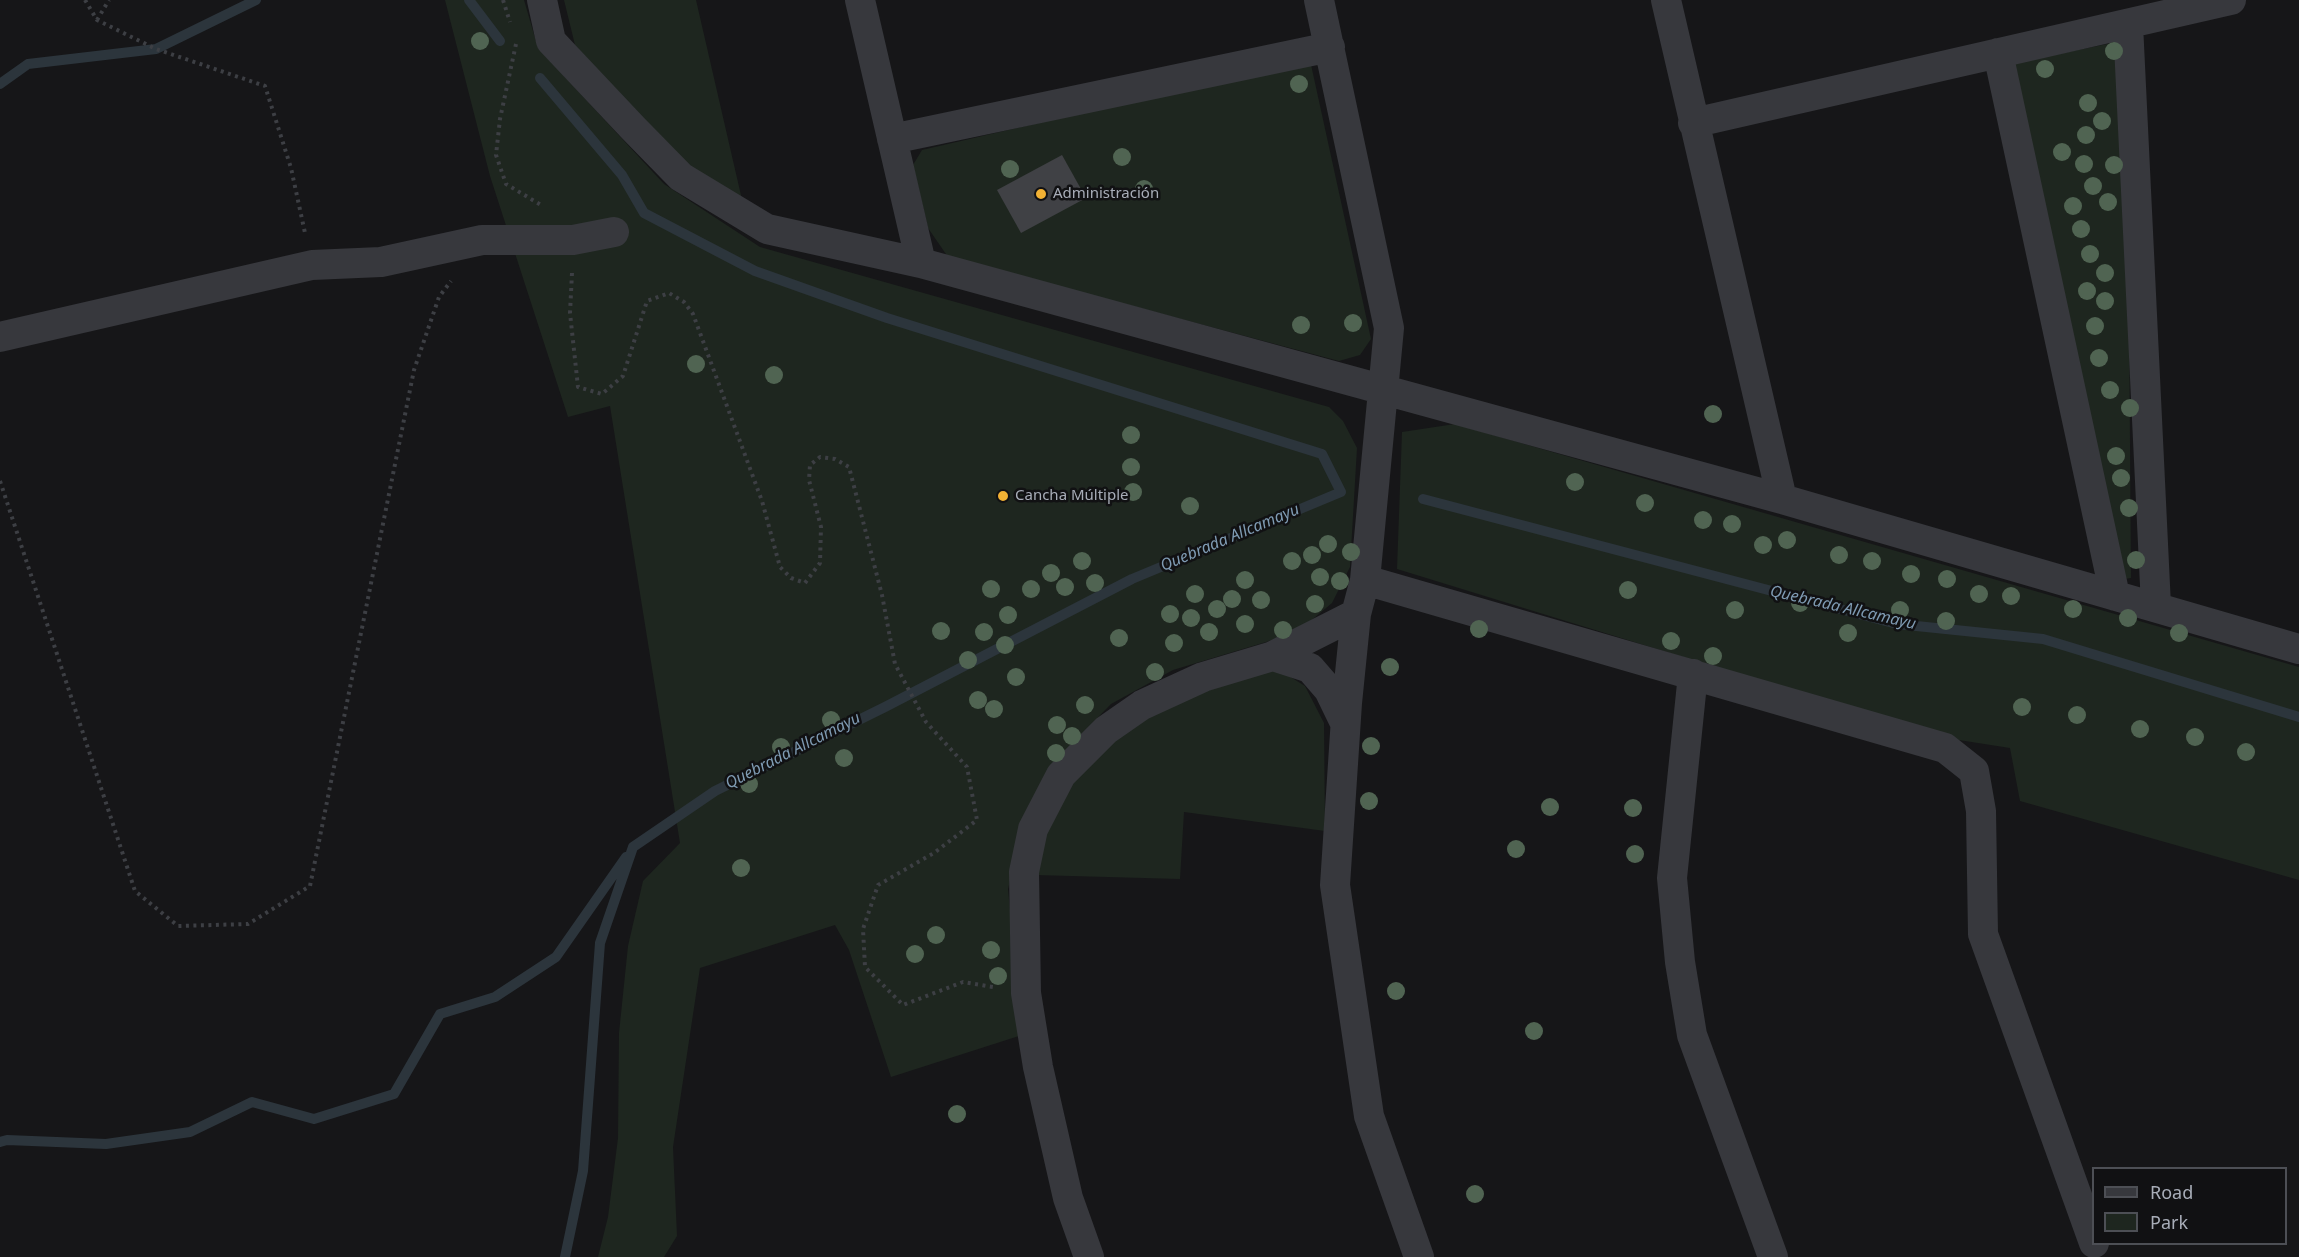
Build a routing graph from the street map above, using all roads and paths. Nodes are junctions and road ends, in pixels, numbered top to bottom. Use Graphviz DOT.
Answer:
graph roads {
  1 [pos="85,0"];
  2 [pos="109,0"];
  3 [pos="503,0"];
  4 [pos="542,0"];
  5 [pos="860,0"];
  6 [pos="1319,0"];
  7 [pos="1666,0"];
  8 [pos="2231,0"];
  9 [pos="97,20"];
  10 [pos="2128,24"];
  11 [pos="513,32"];
  12 [pos="516,43"];
  13 [pos="1330,47"];
  14 [pos="1998,53"];
  15 [pos="1693,123"];
  16 [pos="892,139"];
  17 [pos="614,232"];
  18 [pos="482,240"];
  19 [pos="573,240"];
  20 [pos="921,263"];
  21 [pos="312,265"];
  22 [pos="0,337"];
  23 [pos="1384,392"];
  24 [pos="0,481"];
  25 [pos="1782,499"];
  26 [pos="1365,580"];
  27 [pos="2115,596"];
  28 [pos="2156,606"];
  29 [pos="1356,614"];
  30 [pos="2299,649"];
  31 [pos="1273,656"];
  32 [pos="1693,674"];
  33 [pos="1345,723"];
  34 [pos="1026,993"];
  35 [pos="2092,1237"];
  36 [pos="1089,1257"];
  37 [pos="1419,1257"];
  38 [pos="1773,1257"];
  1 -- 9 [label="path"];
  2 -- 9 [label="path"];
  3 -- 11 [label="path"];
  4 -- 20 [label="street"];
  5 -- 16 [label="street"];
  6 -- 13 [label="street"];
  7 -- 15 [label="street"];
  8 -- 10 [label="street"];
  9 -- 21 [label="path"];
  10 -- 14 [label="street"];
  10 -- 28 [label="street"];
  12 -- 19 [label="path"];
  13 -- 16 [label="street"];
  13 -- 23 [label="street"];
  14 -- 15 [label="street"];
  14 -- 27 [label="street"];
  15 -- 25 [label="street"];
  16 -- 20 [label="street"];
  17 -- 19 [label="street"];
  18 -- 19 [label="street"];
  18 -- 21 [label="street"];
  18 -- 24 [label="path"];
  19 -- 34 [label="path"];
  20 -- 23 [label="street"];
  21 -- 22 [label="street"];
  23 -- 25 [label="street"];
  23 -- 26 [label="street"];
  25 -- 27 [label="street"];
  26 -- 29 [label="street"];
  26 -- 32 [label="street"];
  27 -- 28 [label="street"];
  28 -- 30 [label="street"];
  29 -- 31 [label="street"];
  29 -- 33 [label="street"];
  31 -- 33 [label="street"];
  31 -- 34 [label="street"];
  32 -- 35 [label="street"];
  32 -- 38 [label="street"];
  33 -- 37 [label="street"];
  34 -- 36 [label="street"];
}
